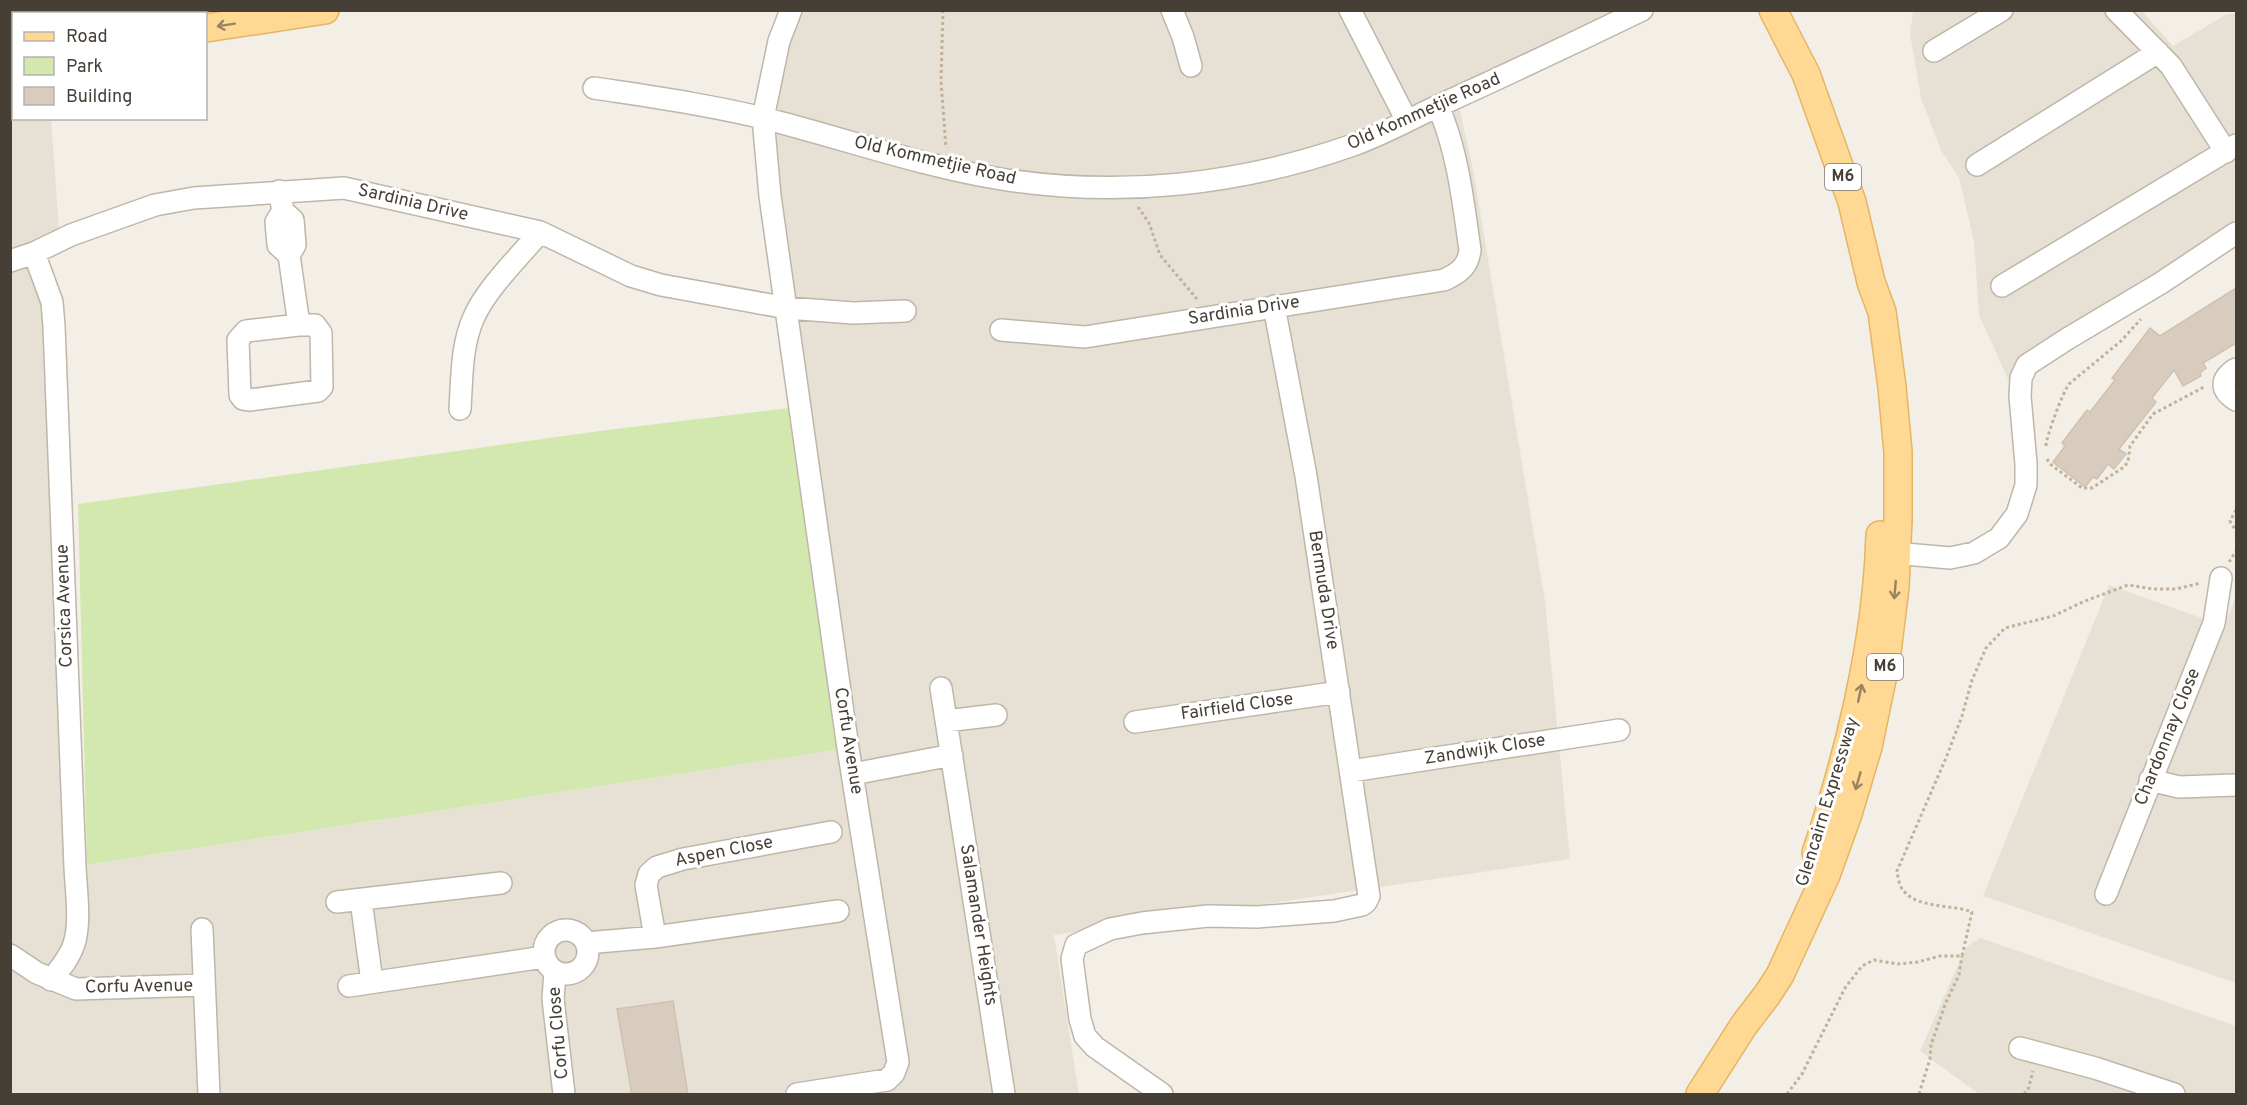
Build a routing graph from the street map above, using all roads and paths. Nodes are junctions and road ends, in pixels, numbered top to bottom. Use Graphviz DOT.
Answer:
graph roads {
  1 [pos="325,10"];
  2 [pos="791,10"];
  3 [pos="943,10"];
  4 [pos="1172,10"];
  5 [pos="1350,10"];
  6 [pos="1642,10"];
  7 [pos="1773,10"];
  8 [pos="1793,10"];
  9 [pos="2002,10"];
  10 [pos="2116,10"];
  11 [pos="207,28"];
  12 [pos="1934,51"];
  13 [pos="2158,52"];
  14 [pos="1191,66"];
  15 [pos="1806,74"];
  16 [pos="594,88"];
  17 [pos="1438,106"];
  18 [pos="763,118"];
  19 [pos="1407,121"];
  20 [pos="2231,148"];
  21 [pos="1977,165"];
  22 [pos="948,168"];
  23 [pos="1121,188"];
  24 [pos="281,201"];
  25 [pos="540,232"];
  26 [pos="2236,233"];
  27 [pos="34,253"];
  28 [pos="10,261"];
  29 [pos="2002,286"];
  30 [pos="1274,306"];
  31 [pos="787,308"];
  32 [pos="905,311"];
  33 [pos="2146,314"];
  34 [pos="1213,316"];
  35 [pos="298,325"];
  36 [pos="1001,330"];
  37 [pos="2232,372"];
  38 [pos="2236,400"];
  39 [pos="460,409"];
  40 [pos="2236,510"];
  41 [pos="2236,531"];
  42 [pos="1888,553"];
  43 [pos="2221,578"];
  44 [pos="941,688"];
  45 [pos="1339,692"];
  46 [pos="996,715"];
  47 [pos="946,721"];
  48 [pos="1135,722"];
  49 [pos="1619,729"];
  50 [pos="952,755"];
  51 [pos="1351,771"];
  52 [pos="853,774"];
  53 [pos="2150,780"];
  54 [pos="2236,785"];
  55 [pos="831,832"];
  56 [pos="501,883"];
  57 [pos="2106,894"];
  58 [pos="361,900"];
  59 [pos="337,902"];
  60 [pos="838,911"];
  61 [pos="202,929"];
  62 [pos="655,937"];
  63 [pos="586,942"];
  64 [pos="10,955"];
  65 [pos="1962,956"];
  66 [pos="550,965"];
  67 [pos="51,980"];
  68 [pos="372,982"];
  69 [pos="204,985"];
  70 [pos="349,986"];
  71 [pos="1744,1025"];
  72 [pos="2029,1050"];
  73 [pos="208,1095"];
  74 [pos="564,1095"];
  75 [pos="797,1095"];
  76 [pos="1004,1095"];
  77 [pos="1162,1095"];
  78 [pos="1700,1095"];
  79 [pos="1787,1095"];
  80 [pos="1919,1095"];
  81 [pos="2024,1095"];
  82 [pos="2174,1095"];
  1 -- 11 [label="main road, one-way"];
  2 -- 18 [label="street, Corfu Avenue"];
  3 -- 22 [label="path"];
  4 -- 14 [label="street"];
  5 -- 19 [label="street"];
  6 -- 17 [label="street, Old Kommetjie Road"];
  7 -- 15 [label="main road, Glencairn Expressway / M6"];
  8 -- 15 [label="main road, Glencairn Expressway / M6"];
  9 -- 12 [label="street"];
  10 -- 13 [label="street"];
  13 -- 20 [label="street"];
  13 -- 21 [label="street"];
  15 -- 42 [label="main road, Glencairn Expressway / M6"];
  16 -- 18 [label="street, Old Kommetjie Road"];
  17 -- 19 [label="street, Old Kommetjie Road"];
  17 -- 30 [label="street, Sardinia Drive"];
  18 -- 22 [label="street, Old Kommetjie Road"];
  18 -- 31 [label="street, Corfu Avenue"];
  19 -- 23 [label="street, Old Kommetjie Road"];
  20 -- 29 [label="street"];
  22 -- 23 [label="street, Old Kommetjie Road"];
  23 -- 34 [label="path"];
  24 -- 25 [label="street, Sardinia Drive"];
  24 -- 27 [label="street, Sardinia Drive"];
  24 -- 35 [label="street"];
  25 -- 31 [label="street, Sardinia Drive"];
  25 -- 39 [label="street"];
  26 -- 42 [label="street"];
  27 -- 28 [label="street"];
  27 -- 67 [label="street, Corsica Avenue"];
  30 -- 34 [label="street, Sardinia Drive"];
  30 -- 45 [label="street, Bermuda Drive"];
  31 -- 32 [label="street, Sardinia Drive"];
  31 -- 52 [label="street, Corfu Avenue"];
  33 -- 37 [label="path"];
  34 -- 36 [label="street, Sardinia Drive"];
  35 -- 35 [label="street"];
  37 -- 38 [label="street"];
  40 -- 41 [label="path"];
  71 -- 42 [label="main road, Glencairn Expressway / M6, one-way"];
  42 -- 71 [label="main road, Glencairn Expressway / M6, one-way"];
  43 -- 53 [label="street, Chardonnay Close"];
  43 -- 65 [label="path"];
  44 -- 47 [label="street, Salamander Heights"];
  45 -- 48 [label="street, Fairfield Close"];
  45 -- 51 [label="street, Bermuda Drive"];
  46 -- 47 [label="street"];
  47 -- 50 [label="street, Salamander Heights"];
  49 -- 51 [label="street, Zandwijk Close"];
  50 -- 52 [label="street"];
  50 -- 76 [label="street, Salamander Heights"];
  51 -- 77 [label="street, Bermuda Drive"];
  52 -- 75 [label="street, Corfu Avenue"];
  53 -- 54 [label="street"];
  53 -- 57 [label="street, Chardonnay Close"];
  55 -- 62 [label="street, Aspen Close"];
  56 -- 58 [label="street"];
  58 -- 59 [label="street"];
  58 -- 68 [label="street"];
  60 -- 62 [label="street"];
  61 -- 69 [label="street, Corfu Avenue"];
  62 -- 63 [label="street"];
  63 -- 66 [label="street"];
  63 -- 66 [label="street"];
  64 -- 67 [label="street, Corfu Avenue"];
  65 -- 79 [label="path"];
  65 -- 80 [label="path"];
  66 -- 68 [label="street"];
  66 -- 74 [label="street, Corfu Close"];
  67 -- 69 [label="street, Corfu Avenue"];
  68 -- 70 [label="street"];
  69 -- 73 [label="street, Corfu Avenue"];
  71 -- 78 [label="main road, Glencairn Expressway / M6"];
  72 -- 81 [label="path"];
  72 -- 82 [label="street"];
}
